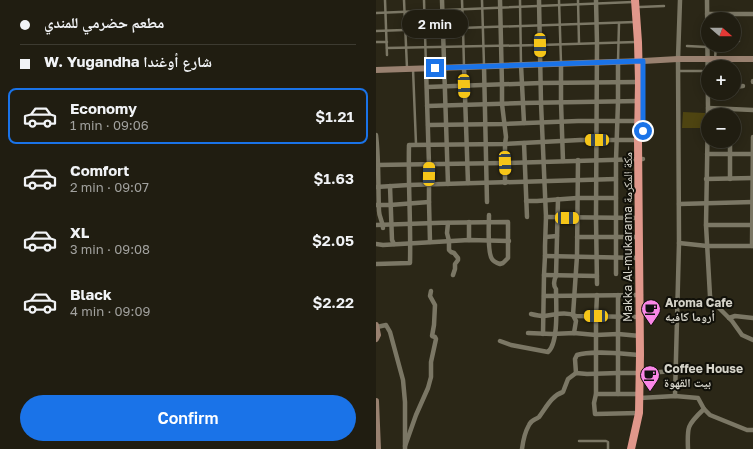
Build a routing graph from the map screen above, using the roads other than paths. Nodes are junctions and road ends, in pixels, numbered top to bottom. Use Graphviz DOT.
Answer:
graph roads {
  1 [pos="386,0"];
  2 [pos="404,0"];
  3 [pos="424,0"];
  4 [pos="442,0"];
  5 [pos="462,0"];
  6 [pos="482,0"];
  7 [pos="500,0"];
  8 [pos="520,0"];
  9 [pos="539,0"];
  10 [pos="559,0"];
  11 [pos="578,0"];
  12 [pos="680,0"];
  13 [pos="707,0"];
  14 [pos="596,2"];
  15 [pos="637,2"];
  16 [pos="559,5"];
  17 [pos="578,5"];
  18 [pos="539,6"];
  19 [pos="664,6"];
  20 [pos="520,7"];
  21 [pos="482,8"];
  22 [pos="500,8"];
  23 [pos="462,9"];
  24 [pos="442,10"];
  25 [pos="424,11"];
  26 [pos="386,12"];
  27 [pos="405,12"];
  28 [pos="707,12"];
  29 [pos="376,13"];
  30 [pos="741,14"];
  31 [pos="753,14"];
  32 [pos="637,22"];
  33 [pos="619,23"];
  34 [pos="579,24"];
  35 [pos="597,24"];
  36 [pos="539,25"];
  37 [pos="560,25"];
  38 [pos="520,26"];
  39 [pos="482,27"];
  40 [pos="501,27"];
  41 [pos="463,28"];
  42 [pos="425,29"];
  43 [pos="443,29"];
  44 [pos="386,30"];
  45 [pos="406,30"];
  46 [pos="376,31"];
  47 [pos="376,42"];
  48 [pos="387,42"];
  49 [pos="618,42"];
  50 [pos="638,42"];
  51 [pos="598,43"];
  52 [pos="560,44"];
  53 [pos="579,44"];
  54 [pos="501,45"];
  55 [pos="521,45"];
  56 [pos="540,45"];
  57 [pos="464,46"];
  58 [pos="483,46"];
  59 [pos="687,46"];
  60 [pos="426,47"];
  61 [pos="444,47"];
  62 [pos="701,47"];
  63 [pos="387,48"];
  64 [pos="406,48"];
  65 [pos="708,52"];
  66 [pos="716,52"];
  67 [pos="388,56"];
  68 [pos="678,59"];
  69 [pos="707,59"];
  70 [pos="715,59"];
  71 [pos="753,59"];
  72 [pos="641,61"];
  73 [pos="618,62"];
  74 [pos="597,63"];
  75 [pos="561,64"];
  76 [pos="521,65"];
  77 [pos="541,65"];
  78 [pos="484,66"];
  79 [pos="502,66"];
  80 [pos="464,67"];
  81 [pos="426,68"];
  82 [pos="444,68"];
  83 [pos="410,69"];
  84 [pos="376,70"];
  85 [pos="678,71"];
  86 [pos="701,71"];
  87 [pos="597,82"];
  88 [pos="618,82"];
  89 [pos="639,82"];
  90 [pos="541,83"];
  91 [pos="561,83"];
  92 [pos="523,84"];
  93 [pos="502,85"];
  94 [pos="464,86"];
  95 [pos="484,86"];
  96 [pos="427,87"];
  97 [pos="445,87"];
  98 [pos="708,100"];
  99 [pos="639,101"];
  100 [pos="561,102"];
  101 [pos="597,102"];
  102 [pos="618,102"];
  103 [pos="523,103"];
  104 [pos="541,103"];
  105 [pos="485,104"];
  106 [pos="502,104"];
  107 [pos="465,105"];
  108 [pos="427,106"];
  109 [pos="446,106"];
  110 [pos="708,108"];
  111 [pos="741,109"];
  112 [pos="753,110"];
  113 [pos="597,121"];
  114 [pos="617,121"];
  115 [pos="639,121"];
  116 [pos="562,122"];
  117 [pos="524,123"];
  118 [pos="542,123"];
  119 [pos="484,124"];
  120 [pos="504,124"];
  121 [pos="428,125"];
  122 [pos="447,125"];
  123 [pos="466,125"];
  124 [pos="376,137"];
  125 [pos="753,137"];
  126 [pos="597,140"];
  127 [pos="617,140"];
  128 [pos="638,140"];
  129 [pos="563,141"];
  130 [pos="544,142"];
  131 [pos="524,143"];
  132 [pos="416,144"];
  133 [pos="428,144"];
  134 [pos="466,144"];
  135 [pos="486,144"];
  136 [pos="505,144"];
  137 [pos="447,145"];
  138 [pos="707,148"];
  139 [pos="730,148"];
  140 [pos="707,154"];
  141 [pos="753,154"];
  142 [pos="730,155"];
  143 [pos="640,159"];
  144 [pos="563,160"];
  145 [pos="578,160"];
  146 [pos="597,160"];
  147 [pos="616,160"];
  148 [pos="544,161"];
  149 [pos="524,162"];
  150 [pos="486,163"];
  151 [pos="505,163"];
  152 [pos="408,164"];
  153 [pos="430,164"];
  154 [pos="448,164"];
  155 [pos="467,164"];
  156 [pos="377,166"];
  157 [pos="706,178"];
  158 [pos="753,178"];
  159 [pos="616,179"];
  160 [pos="730,179"];
  161 [pos="577,180"];
  162 [pos="597,180"];
  163 [pos="525,181"];
  164 [pos="545,181"];
  165 [pos="468,183"];
  166 [pos="486,183"];
  167 [pos="505,183"];
  168 [pos="429,184"];
  169 [pos="448,184"];
  170 [pos="409,185"];
  171 [pos="390,186"];
  172 [pos="377,187"];
  173 [pos="577,198"];
  174 [pos="616,198"];
  175 [pos="558,199"];
  176 [pos="597,199"];
  177 [pos="546,200"];
  178 [pos="526,201"];
  179 [pos="429,202"];
  180 [pos="486,202"];
  181 [pos="752,202"];
  182 [pos="706,203"];
  183 [pos="409,204"];
  184 [pos="679,204"];
  185 [pos="377,205"];
  186 [pos="390,205"];
  187 [pos="489,215"];
  188 [pos="527,217"];
  189 [pos="546,217"];
  190 [pos="558,218"];
  191 [pos="577,218"];
  192 [pos="596,218"];
  193 [pos="616,218"];
  194 [pos="639,218"];
  195 [pos="469,222"];
  196 [pos="489,222"];
  197 [pos="410,223"];
  198 [pos="430,223"];
  199 [pos="448,223"];
  200 [pos="392,224"];
  201 [pos="376,225"];
  202 [pos="706,225"];
  203 [pos="752,225"];
  204 [pos="383,226"];
  205 [pos="557,236"];
  206 [pos="616,236"];
  207 [pos="639,236"];
  208 [pos="546,237"];
  209 [pos="577,237"];
  210 [pos="596,237"];
  211 [pos="469,240"];
  212 [pos="509,240"];
  213 [pos="449,241"];
  214 [pos="489,241"];
  215 [pos="430,242"];
  216 [pos="411,243"];
  217 [pos="679,243"];
  218 [pos="376,244"];
  219 [pos="394,244"];
  220 [pos="707,246"];
  221 [pos="753,246"];
  222 [pos="545,256"];
  223 [pos="557,256"];
  224 [pos="577,256"];
  225 [pos="597,256"];
  226 [pos="616,257"];
  227 [pos="639,258"];
  228 [pos="376,264"];
  229 [pos="616,274"];
  230 [pos="453,275"];
  231 [pos="544,275"];
  232 [pos="576,275"];
  233 [pos="556,276"];
  234 [pos="597,276"];
  235 [pos="597,284"];
  236 [pos="431,291"];
  237 [pos="574,295"];
  238 [pos="597,295"];
  239 [pos="618,295"];
  240 [pos="641,295"];
  241 [pos="544,296"];
  242 [pos="556,296"];
  243 [pos="531,314"];
  244 [pos="556,314"];
  245 [pos="573,315"];
  246 [pos="544,316"];
  247 [pos="596,316"];
  248 [pos="639,316"];
  249 [pos="618,317"];
  250 [pos="729,318"];
  251 [pos="753,318"];
  252 [pos="376,326"];
  253 [pos="528,333"];
  254 [pos="574,333"];
  255 [pos="543,334"];
  256 [pos="556,334"];
  257 [pos="618,334"];
  258 [pos="596,335"];
  259 [pos="640,336"];
  260 [pos="376,339"];
  261 [pos="753,340"];
  262 [pos="500,341"];
  263 [pos="596,353"];
  264 [pos="618,354"];
  265 [pos="640,355"];
  266 [pos="676,371"];
  267 [pos="576,373"];
  268 [pos="618,373"];
  269 [pos="642,373"];
  270 [pos="596,374"];
  271 [pos="596,394"];
  272 [pos="618,394"];
  273 [pos="641,396"];
  274 [pos="675,396"];
  275 [pos="376,401"];
  276 [pos="704,409"];
  277 [pos="639,413"];
  278 [pos="376,421"];
  279 [pos="753,430"];
  280 [pos="579,441"];
  281 [pos="405,447"];
  282 [pos="378,449"];
  283 [pos="522,449"];
  284 [pos="608,449"];
  285 [pos="631,449"];
  286 [pos="636,449"];
  287 [pos="688,449"];
  1 -- 26 [label="lane"];
  2 -- 27 [label="lane"];
  3 -- 25 [label="lane"];
  4 -- 24 [label="street"];
  5 -- 23 [label="lane"];
  6 -- 21 [label="lane"];
  7 -- 22 [label="street"];
  8 -- 20 [label="lane"];
  9 -- 18 [label="street"];
  10 -- 16 [label="lane"];
  11 -- 17 [label="lane"];
  12 -- 68 [label="street"];
  13 -- 28 [label="street"];
  14 -- 15 [label="lane"];
  14 -- 17 [label="lane"];
  14 -- 35 [label="street"];
  15 -- 19 [label="lane"];
  15 -- 32 [label="highway, Makka Al-mukarama مكة المكرمة"];
  15 -- 72 [label="highway, Makka Al-mukarama مكة المكرمة"];
  16 -- 17 [label="lane"];
  16 -- 18 [label="lane"];
  16 -- 37 [label="lane"];
  17 -- 34 [label="lane"];
  18 -- 20 [label="lane"];
  18 -- 36 [label="street"];
  20 -- 22 [label="lane"];
  20 -- 38 [label="lane"];
  21 -- 22 [label="lane"];
  21 -- 23 [label="lane"];
  21 -- 39 [label="lane"];
  22 -- 40 [label="street"];
  23 -- 24 [label="lane"];
  23 -- 41 [label="lane"];
  24 -- 25 [label="lane"];
  24 -- 43 [label="street"];
  25 -- 27 [label="lane"];
  25 -- 42 [label="lane"];
  26 -- 27 [label="lane"];
  26 -- 29 [label="lane"];
  26 -- 44 [label="lane"];
  27 -- 45 [label="lane"];
  30 -- 31 [label="street"];
  32 -- 33 [label="lane"];
  32 -- 50 [label="highway, Makka Al-mukarama مكة المكرمة"];
  33 -- 35 [label="lane"];
  33 -- 49 [label="lane"];
  34 -- 35 [label="lane"];
  34 -- 37 [label="lane"];
  34 -- 53 [label="lane"];
  35 -- 51 [label="street"];
  36 -- 37 [label="lane"];
  36 -- 38 [label="lane"];
  36 -- 56 [label="street"];
  37 -- 52 [label="lane"];
  38 -- 40 [label="lane"];
  38 -- 55 [label="lane"];
  39 -- 40 [label="lane"];
  39 -- 41 [label="lane"];
  39 -- 58 [label="lane"];
  40 -- 54 [label="street"];
  41 -- 43 [label="lane"];
  41 -- 57 [label="lane"];
  42 -- 43 [label="lane"];
  42 -- 45 [label="lane"];
  42 -- 60 [label="lane"];
  43 -- 61 [label="street"];
  44 -- 45 [label="lane"];
  44 -- 46 [label="lane"];
  44 -- 48 [label="lane"];
  45 -- 64 [label="lane"];
  47 -- 48 [label="lane"];
  48 -- 63 [label="lane"];
  49 -- 50 [label="lane"];
  49 -- 51 [label="lane"];
  49 -- 73 [label="lane"];
  50 -- 72 [label="highway, Makka Al-mukarama مكة المكرمة"];
  51 -- 53 [label="lane"];
  51 -- 74 [label="street"];
  52 -- 53 [label="lane"];
  52 -- 56 [label="lane"];
  52 -- 75 [label="lane"];
  54 -- 55 [label="lane"];
  54 -- 58 [label="lane"];
  54 -- 79 [label="street"];
  55 -- 56 [label="lane"];
  55 -- 76 [label="lane"];
  56 -- 77 [label="street"];
  57 -- 58 [label="lane"];
  57 -- 61 [label="lane"];
  57 -- 80 [label="lane"];
  58 -- 78 [label="lane"];
  59 -- 62 [label="lane"];
  60 -- 61 [label="lane"];
  60 -- 64 [label="lane"];
  60 -- 81 [label="lane"];
  61 -- 82 [label="street"];
  63 -- 64 [label="lane"];
  63 -- 67 [label="lane"];
  64 -- 83 [label="lane"];
  65 -- 69 [label="street"];
  66 -- 70 [label="lane"];
  68 -- 69 [label="street"];
  68 -- 72 [label="street"];
  68 -- 85 [label="street"];
  69 -- 70 [label="street"];
  70 -- 71 [label="street"];
  72 -- 73 [label="street"];
  72 -- 89 [label="highway, Makka Al-mukarama مكة المكرمة"];
  72 -- 143 [label="highway, Makka Al-mukarama مكة المكرمة"];
  73 -- 74 [label="street"];
  73 -- 88 [label="street"];
  74 -- 75 [label="street"];
  74 -- 87 [label="street"];
  75 -- 77 [label="street"];
  75 -- 91 [label="street"];
  76 -- 77 [label="street"];
  76 -- 79 [label="street"];
  76 -- 92 [label="street"];
  77 -- 90 [label="street"];
  78 -- 79 [label="street"];
  78 -- 80 [label="street"];
  78 -- 95 [label="street"];
  79 -- 93 [label="street"];
  80 -- 82 [label="street"];
  80 -- 94 [label="street"];
  81 -- 82 [label="street"];
  81 -- 83 [label="street"];
  81 -- 96 [label="street"];
  82 -- 97 [label="street"];
  83 -- 84 [label="street"];
  83 -- 132 [label="lane"];
  85 -- 86 [label="lane"];
  85 -- 184 [label="street"];
  87 -- 88 [label="street"];
  87 -- 91 [label="street"];
  87 -- 101 [label="street"];
  88 -- 89 [label="street"];
  88 -- 102 [label="street"];
  89 -- 99 [label="highway, Makka Al-mukarama مكة المكرمة"];
  90 -- 91 [label="street"];
  90 -- 92 [label="street"];
  90 -- 104 [label="street"];
  91 -- 100 [label="street"];
  92 -- 93 [label="street"];
  92 -- 103 [label="street"];
  93 -- 95 [label="street"];
  93 -- 106 [label="street"];
  94 -- 95 [label="street"];
  94 -- 97 [label="street"];
  94 -- 107 [label="street"];
  95 -- 105 [label="street"];
  96 -- 97 [label="street"];
  96 -- 108 [label="street"];
  97 -- 109 [label="street"];
  98 -- 110 [label="street"];
  99 -- 102 [label="street"];
  99 -- 115 [label="highway, Makka Al-mukarama مكة المكرمة"];
  100 -- 101 [label="street"];
  100 -- 104 [label="street"];
  100 -- 116 [label="street"];
  101 -- 102 [label="street"];
  101 -- 113 [label="street"];
  102 -- 114 [label="street"];
  103 -- 104 [label="street"];
  103 -- 106 [label="street"];
  103 -- 117 [label="street"];
  104 -- 118 [label="street"];
  105 -- 106 [label="street"];
  105 -- 107 [label="street"];
  105 -- 119 [label="street"];
  106 -- 120 [label="street"];
  107 -- 109 [label="street"];
  107 -- 123 [label="street"];
  108 -- 109 [label="street"];
  108 -- 121 [label="street"];
  109 -- 122 [label="street"];
  111 -- 112 [label="street"];
  113 -- 114 [label="street"];
  113 -- 116 [label="street"];
  113 -- 126 [label="street"];
  114 -- 115 [label="street"];
  114 -- 127 [label="street"];
  115 -- 128 [label="highway, Makka Al-mukarama مكة المكرمة"];
  116 -- 118 [label="street"];
  116 -- 129 [label="street"];
  117 -- 118 [label="street"];
  117 -- 120 [label="street"];
  118 -- 130 [label="street"];
  119 -- 120 [label="street"];
  119 -- 123 [label="street"];
  119 -- 135 [label="street"];
  120 -- 136 [label="street"];
  121 -- 122 [label="street"];
  121 -- 133 [label="street"];
  122 -- 123 [label="street"];
  122 -- 137 [label="street"];
  123 -- 134 [label="street"];
  124 -- 156 [label="street"];
  125 -- 141 [label="street"];
  126 -- 127 [label="street"];
  126 -- 129 [label="street"];
  126 -- 146 [label="street"];
  127 -- 128 [label="street"];
  127 -- 147 [label="street"];
  128 -- 143 [label="highway, Makka Al-mukarama مكة المكرمة"];
  129 -- 130 [label="street"];
  129 -- 144 [label="street"];
  130 -- 131 [label="street"];
  130 -- 148 [label="street"];
  131 -- 136 [label="street"];
  131 -- 149 [label="street"];
  132 -- 133 [label="street"];
  132 -- 152 [label="street"];
  133 -- 137 [label="street"];
  133 -- 153 [label="street"];
  134 -- 135 [label="street"];
  134 -- 137 [label="street"];
  134 -- 155 [label="street"];
  135 -- 136 [label="street"];
  135 -- 150 [label="street"];
  136 -- 151 [label="street"];
  137 -- 154 [label="street"];
  138 -- 140 [label="street"];
  139 -- 142 [label="street"];
  140 -- 142 [label="street"];
  140 -- 157 [label="street"];
  141 -- 142 [label="street"];
  141 -- 158 [label="street"];
  142 -- 160 [label="street"];
  143 -- 147 [label="street"];
  143 -- 194 [label="highway, Makka Al-mukarama مكة المكرمة"];
  143 -- 240 [label="highway, Makka Al-mukarama مكة المكرمة"];
  144 -- 145 [label="street"];
  144 -- 148 [label="street"];
  145 -- 146 [label="street"];
  145 -- 161 [label="street"];
  146 -- 147 [label="street"];
  146 -- 162 [label="street"];
  147 -- 159 [label="street"];
  148 -- 149 [label="street"];
  148 -- 164 [label="street"];
  149 -- 151 [label="street"];
  149 -- 163 [label="street"];
  150 -- 151 [label="street"];
  150 -- 155 [label="street"];
  150 -- 166 [label="street"];
  151 -- 167 [label="street"];
  152 -- 153 [label="street"];
  152 -- 156 [label="street"];
  152 -- 170 [label="street"];
  153 -- 154 [label="street"];
  153 -- 168 [label="street"];
  154 -- 155 [label="street"];
  154 -- 169 [label="street"];
  155 -- 165 [label="street"];
  156 -- 172 [label="street"];
  157 -- 160 [label="street"];
  157 -- 182 [label="street"];
  158 -- 160 [label="street"];
  158 -- 181 [label="street"];
  159 -- 162 [label="street"];
  159 -- 174 [label="street"];
  161 -- 162 [label="street"];
  161 -- 164 [label="street"];
  161 -- 173 [label="street"];
  162 -- 176 [label="street"];
  163 -- 164 [label="street"];
  163 -- 167 [label="street"];
  163 -- 178 [label="street"];
  164 -- 177 [label="street"];
  165 -- 166 [label="street"];
  165 -- 169 [label="street"];
  166 -- 167 [label="street"];
  166 -- 180 [label="street"];
  168 -- 169 [label="street"];
  168 -- 170 [label="street"];
  168 -- 179 [label="street"];
  170 -- 171 [label="street"];
  170 -- 183 [label="street"];
  171 -- 172 [label="street"];
  171 -- 186 [label="street"];
  172 -- 185 [label="street"];
  173 -- 175 [label="street"];
  173 -- 176 [label="street"];
  173 -- 191 [label="street"];
  174 -- 176 [label="street"];
  174 -- 193 [label="street"];
  175 -- 177 [label="street"];
  175 -- 190 [label="street"];
  176 -- 192 [label="street"];
  177 -- 178 [label="street"];
  177 -- 189 [label="street"];
  178 -- 188 [label="street"];
  179 -- 183 [label="street"];
  179 -- 198 [label="street"];
  181 -- 182 [label="street"];
  181 -- 203 [label="street"];
  182 -- 184 [label="street"];
  182 -- 202 [label="street"];
  183 -- 186 [label="street"];
  183 -- 197 [label="street"];
  184 -- 217 [label="street"];
  185 -- 186 [label="street"];
  185 -- 204 [label="street"];
  186 -- 200 [label="street"];
  187 -- 196 [label="street"];
  189 -- 190 [label="street"];
  189 -- 208 [label="street"];
  190 -- 191 [label="street"];
  190 -- 205 [label="street"];
  191 -- 192 [label="street"];
  191 -- 209 [label="street"];
  192 -- 193 [label="street"];
  192 -- 210 [label="street"];
  193 -- 194 [label="street"];
  193 -- 206 [label="street"];
  194 -- 207 [label="highway, Makka Al-mukarama مكة المكرمة"];
  195 -- 196 [label="street"];
  195 -- 199 [label="street"];
  195 -- 211 [label="street"];
  196 -- 212 [label="street"];
  196 -- 214 [label="street"];
  197 -- 198 [label="street"];
  197 -- 200 [label="street"];
  197 -- 216 [label="street"];
  198 -- 199 [label="street"];
  198 -- 215 [label="street"];
  199 -- 213 [label="street"];
  200 -- 204 [label="street"];
  200 -- 219 [label="street"];
  201 -- 204 [label="street"];
  202 -- 203 [label="street"];
  202 -- 220 [label="street"];
  203 -- 221 [label="street"];
  205 -- 208 [label="street"];
  205 -- 223 [label="street"];
  206 -- 207 [label="street"];
  206 -- 210 [label="street"];
  206 -- 226 [label="street"];
  207 -- 227 [label="highway, Makka Al-mukarama مكة المكرمة"];
  208 -- 222 [label="street"];
  209 -- 210 [label="street"];
  209 -- 224 [label="street"];
  210 -- 225 [label="street"];
  211 -- 213 [label="street"];
  211 -- 214 [label="street"];
  212 -- 214 [label="street"];
  212 -- 214 [label="street"];
  213 -- 215 [label="street"];
  213 -- 230 [label="street"];
  215 -- 216 [label="street"];
  216 -- 219 [label="street"];
  216 -- 228 [label="street"];
  217 -- 220 [label="street"];
  217 -- 266 [label="street"];
  218 -- 219 [label="street"];
  220 -- 221 [label="street"];
  220 -- 250 [label="street"];
  222 -- 223 [label="street"];
  222 -- 231 [label="street"];
  223 -- 224 [label="street"];
  223 -- 233 [label="street"];
  224 -- 225 [label="street"];
  224 -- 232 [label="street"];
  225 -- 226 [label="street"];
  225 -- 234 [label="street"];
  226 -- 227 [label="street"];
  226 -- 229 [label="street"];
  227 -- 240 [label="highway, Makka Al-mukarama مكة المكرمة"];
  231 -- 233 [label="street"];
  231 -- 241 [label="street"];
  232 -- 233 [label="street"];
  232 -- 234 [label="street"];
  232 -- 237 [label="street"];
  233 -- 242 [label="street"];
  234 -- 235 [label="street"];
  236 -- 281 [label="street"];
  237 -- 238 [label="street"];
  237 -- 242 [label="street"];
  237 -- 245 [label="street"];
  238 -- 239 [label="street"];
  238 -- 247 [label="street"];
  239 -- 240 [label="street"];
  239 -- 249 [label="street"];
  240 -- 248 [label="highway, Makka Al-mukarama مكة المكرمة"];
  240 -- 269 [label="highway, Makka Al-mukarama مكة المكرمة"];
  241 -- 242 [label="street"];
  241 -- 246 [label="street"];
  242 -- 244 [label="street"];
  243 -- 246 [label="street"];
  244 -- 245 [label="street"];
  244 -- 246 [label="street"];
  244 -- 256 [label="street"];
  245 -- 247 [label="street"];
  245 -- 254 [label="street"];
  246 -- 255 [label="street"];
  247 -- 249 [label="street"];
  247 -- 258 [label="street"];
  248 -- 249 [label="street"];
  248 -- 259 [label="highway, Makka Al-mukarama مكة المكرمة"];
  249 -- 257 [label="street"];
  250 -- 251 [label="street"];
  250 -- 261 [label="street"];
  252 -- 260 [label="street"];
  252 -- 281 [label="street"];
  253 -- 255 [label="street"];
  254 -- 256 [label="street"];
  254 -- 258 [label="street"];
  255 -- 256 [label="street"];
  256 -- 262 [label="street"];
  257 -- 258 [label="street"];
  257 -- 259 [label="street"];
  257 -- 264 [label="street"];
  258 -- 263 [label="street"];
  259 -- 265 [label="highway, Makka Al-mukarama مكة المكرمة"];
  263 -- 264 [label="street"];
  263 -- 267 [label="street"];
  263 -- 270 [label="street"];
  264 -- 265 [label="street"];
  264 -- 268 [label="street"];
  265 -- 269 [label="highway, Makka Al-mukarama مكة المكرمة"];
  266 -- 269 [label="street"];
  266 -- 274 [label="street"];
  267 -- 270 [label="street"];
  267 -- 283 [label="street"];
  268 -- 269 [label="street"];
  268 -- 270 [label="street"];
  268 -- 272 [label="street"];
  269 -- 273 [label="highway, Makka Al-mukarama مكة المكرمة"];
  270 -- 271 [label="street"];
  271 -- 272 [label="street"];
  271 -- 277 [label="street"];
  272 -- 273 [label="street"];
  273 -- 274 [label="street"];
  273 -- 277 [label="highway, Makka Al-mukarama مكة المكرمة"];
  273 -- 286 [label="highway, Makka Al-mukarama مكة المكرمة"];
  274 -- 276 [label="street"];
  275 -- 278 [label="street"];
  276 -- 279 [label="street"];
  276 -- 287 [label="street"];
  277 -- 285 [label="highway, Makka Al-mukarama مكة المكرمة"];
  278 -- 282 [label="street"];
  280 -- 284 [label="lane"];
}
